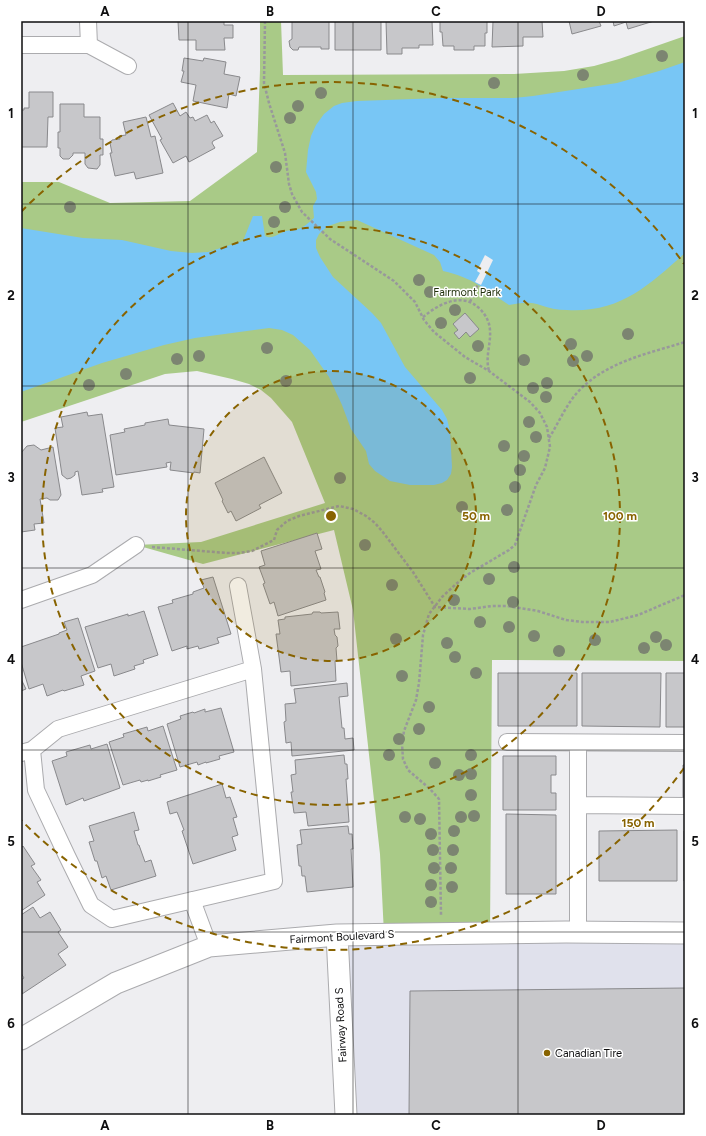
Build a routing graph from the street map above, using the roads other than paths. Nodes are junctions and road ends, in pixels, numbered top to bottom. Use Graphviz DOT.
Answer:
graph roads {
  1 [pos="88,21"];
  2 [pos="21,45"];
  3 [pos="89,45"];
  4 [pos="128,66"];
  5 [pos="136,545"];
  6 [pos="238,586"];
  7 [pos="21,600"];
  8 [pos="254,669"];
  9 [pos="507,742"];
  10 [pos="578,743"];
  11 [pos="685,743"];
  12 [pos="27,751"];
  13 [pos="578,805"];
  14 [pos="685,806"];
  15 [pos="192,900"];
  16 [pos="578,932"];
  17 [pos="685,933"];
  18 [pos="337,935"];
  19 [pos="208,946"];
  20 [pos="21,1039"];
  21 [pos="346,1115"];
  1 -- 3 [label="street"];
  2 -- 3 [label="street"];
  3 -- 4 [label="street"];
  5 -- 7 [label="street"];
  6 -- 8 [label="street"];
  8 -- 12 [label="street"];
  8 -- 15 [label="street"];
  9 -- 10 [label="street"];
  10 -- 11 [label="street"];
  10 -- 13 [label="street"];
  12 -- 15 [label="street"];
  13 -- 14 [label="street"];
  13 -- 16 [label="street"];
  15 -- 19 [label="street"];
  16 -- 17 [label="street, Fairmont Boulevard S"];
  16 -- 18 [label="street, Fairmont Boulevard S"];
  18 -- 19 [label="street, Fairmont Boulevard S"];
  18 -- 21 [label="street, Fairway Road S"];
  19 -- 20 [label="street, Fairmont Boulevard S"];
}
